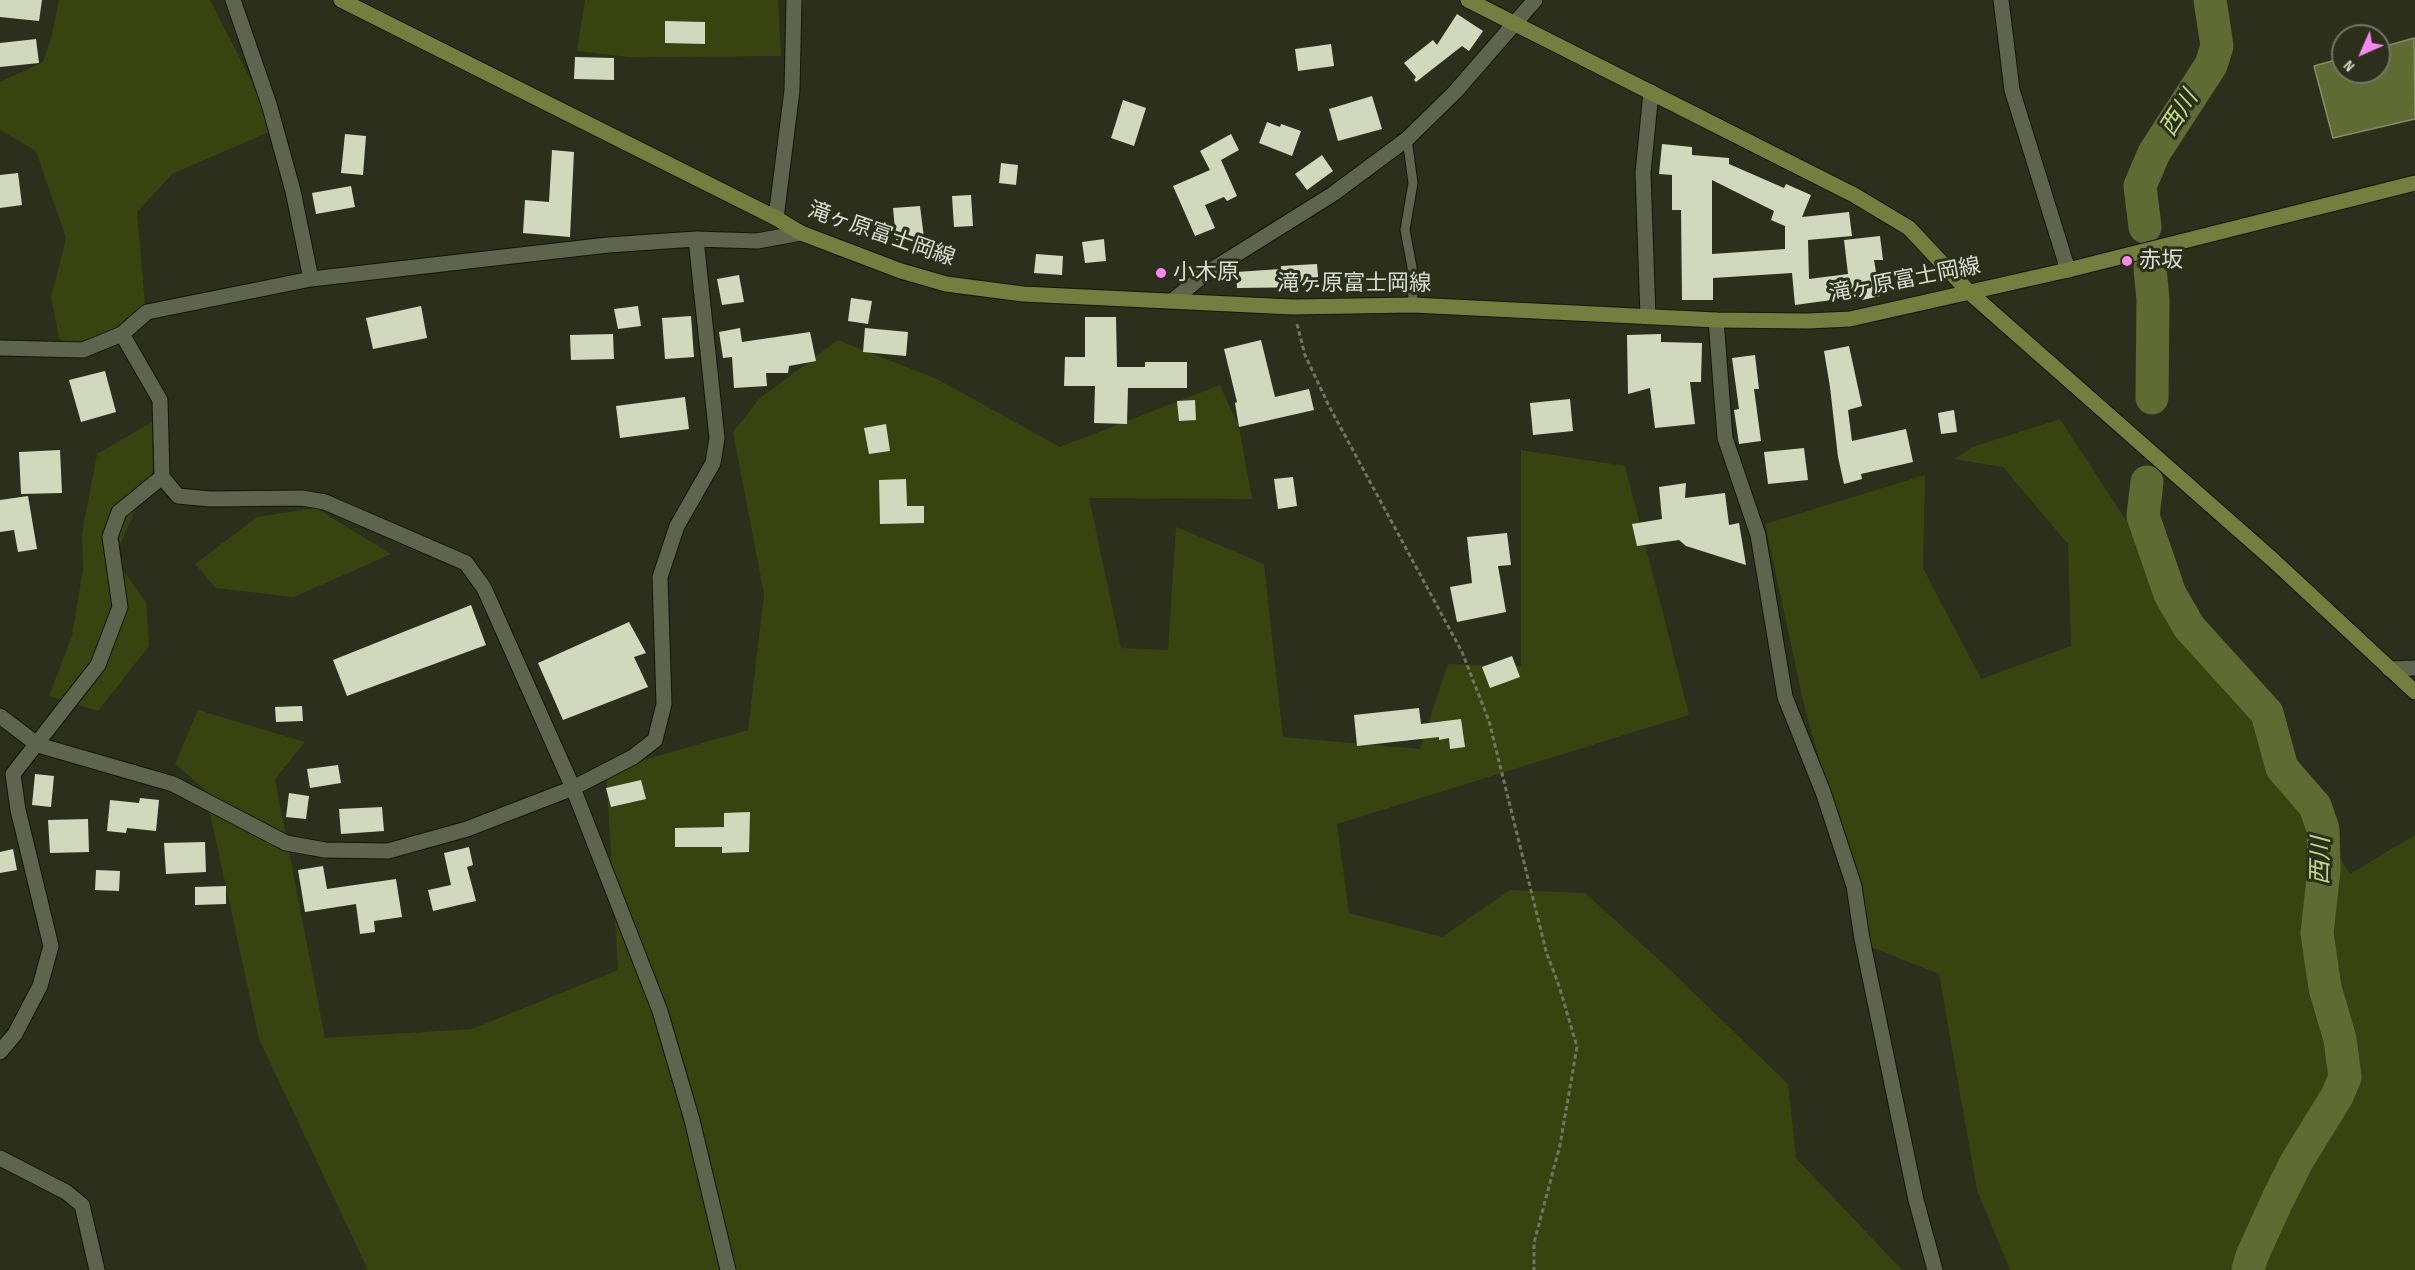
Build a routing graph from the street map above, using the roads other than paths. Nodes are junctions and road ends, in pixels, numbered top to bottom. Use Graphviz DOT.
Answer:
graph roads {
  1 [pos="232,0"];
  2 [pos="341,0"];
  3 [pos="794,0"];
  4 [pos="1535,0"];
  5 [pos="2001,0"];
  6 [pos="1478,2"];
  7 [pos="1516,23"];
  8 [pos="1651,92"];
  9 [pos="1407,139"];
  10 [pos="2415,183"];
  11 [pos="776,218"];
  12 [pos="801,233"];
  13 [pos="696,239"];
  14 [pos="2068,270"];
  15 [pos="311,279"];
  16 [pos="1969,292"];
  17 [pos="1172,301"];
  18 [pos="1413,305"];
  19 [pos="1648,317"];
  20 [pos="1716,320"];
  21 [pos="122,334"];
  22 [pos="0,348"];
  23 [pos="162,477"];
  24 [pos="2415,668"];
  25 [pos="2390,669"];
  26 [pos="2415,692"];
  27 [pos="0,716"];
  28 [pos="38,745"];
  29 [pos="573,788"];
  30 [pos="0,1052"];
  31 [pos="0,1158"];
  32 [pos="98,1270"];
  33 [pos="728,1270"];
  34 [pos="1935,1270"];
  1 -- 15 [label="street"];
  2 -- 11 [label="main road, 滝ヶ原富士岡線"];
  3 -- 11 [label="street"];
  4 -- 7 [label="street"];
  5 -- 14 [label="street"];
  6 -- 7 [label="main road"];
  7 -- 8 [label="main road"];
  7 -- 9 [label="street"];
  8 -- 16 [label="main road"];
  8 -- 19 [label="street"];
  9 -- 17 [label="street"];
  9 -- 18 [label="lane"];
  10 -- 14 [label="main road, 滝ヶ原富士岡線"];
  11 -- 12 [label="main road, 滝ヶ原富士岡線"];
  12 -- 13 [label="street"];
  12 -- 17 [label="main road, 滝ヶ原富士岡線"];
  13 -- 15 [label="street"];
  13 -- 29 [label="street"];
  14 -- 16 [label="main road, 滝ヶ原富士岡線"];
  15 -- 21 [label="street"];
  16 -- 20 [label="main road, 滝ヶ原富士岡線"];
  16 -- 25 [label="main road"];
  17 -- 18 [label="main road, 滝ヶ原富士岡線"];
  18 -- 19 [label="main road, 滝ヶ原富士岡線"];
  19 -- 20 [label="main road, 滝ヶ原富士岡線"];
  20 -- 34 [label="street"];
  21 -- 22 [label="street"];
  21 -- 23 [label="street"];
  23 -- 28 [label="street"];
  23 -- 29 [label="street"];
  24 -- 25 [label="street"];
  25 -- 26 [label="main road"];
  27 -- 28 [label="street"];
  28 -- 29 [label="street"];
  28 -- 30 [label="street"];
  29 -- 33 [label="street"];
  31 -- 32 [label="street"];
}
